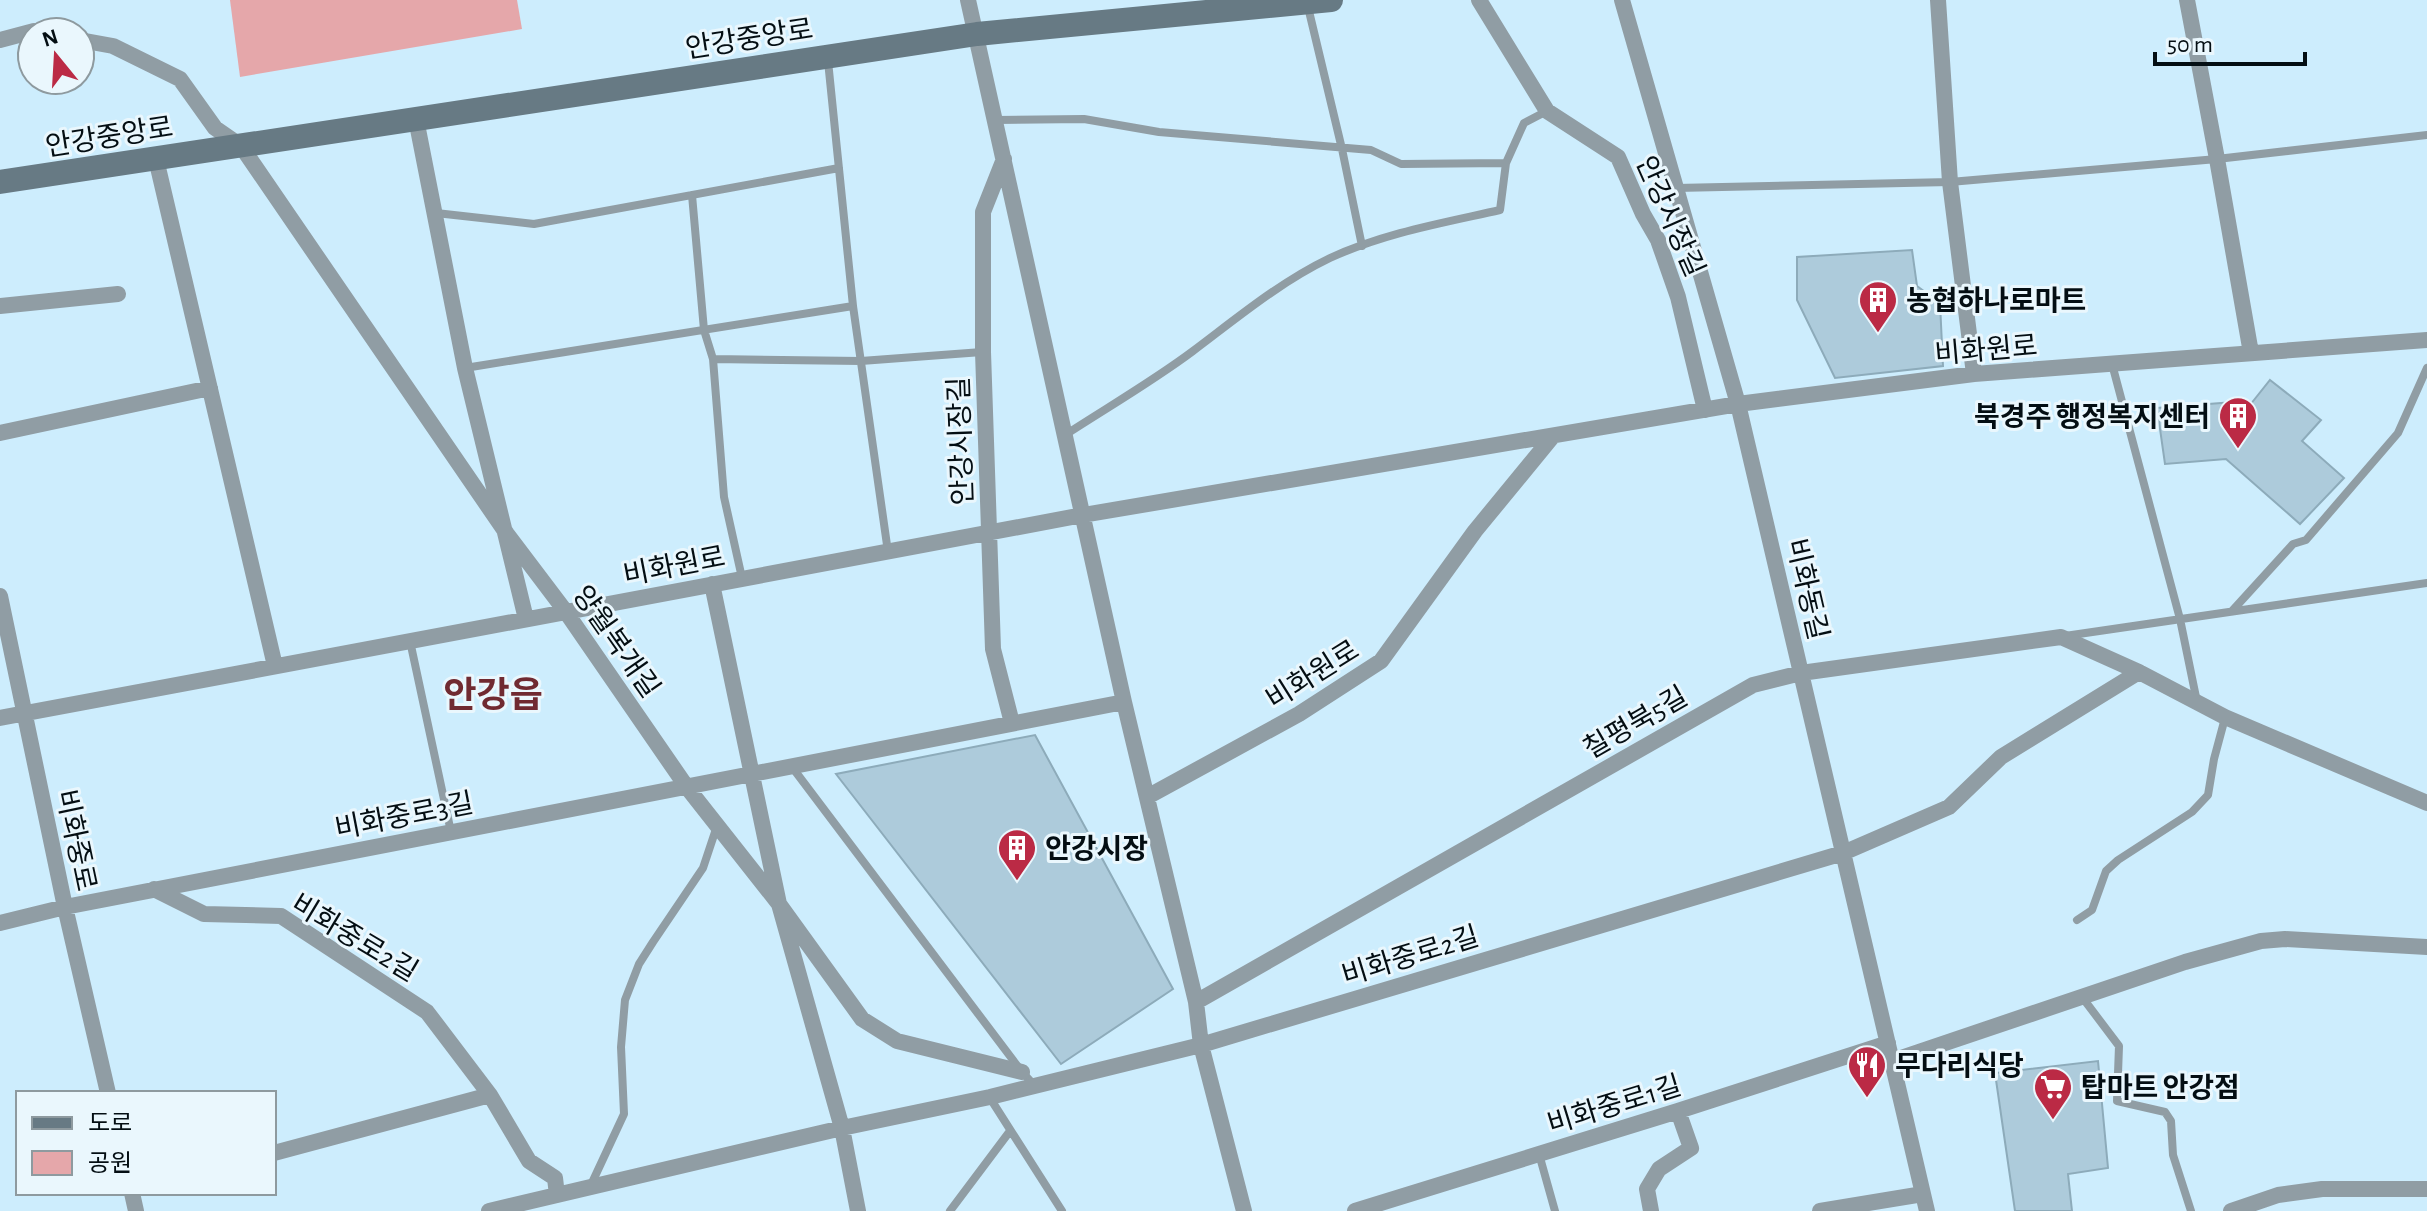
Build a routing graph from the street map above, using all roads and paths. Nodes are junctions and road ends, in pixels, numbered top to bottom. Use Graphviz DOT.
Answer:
graph roads {
  1 [pos="968,0"];
  2 [pos="1479,0"];
  3 [pos="1622,0"];
  4 [pos="1938,0"];
  5 [pos="2187,0"];
  6 [pos="1319,1"];
  7 [pos="977,34"];
  8 [pos="96,43"];
  9 [pos="828,56"];
  10 [pos="1547,111"];
  11 [pos="416,119"];
  12 [pos="996,120"];
  13 [pos="2427,135"];
  14 [pos="241,146"];
  15 [pos="1342,149"];
  16 [pos="1004,158"];
  17 [pos="156,159"];
  18 [pos="2217,159"];
  19 [pos="1506,163"];
  20 [pos="839,168"];
  21 [pos="0,182"];
  22 [pos="1950,182"];
  23 [pos="1676,188"];
  24 [pos="692,195"];
  25 [pos="435,213"];
  26 [pos="1362,246"];
  27 [pos="118,294"];
  28 [pos="0,306"];
  29 [pos="853,306"];
  30 [pos="704,330"];
  31 [pos="2427,340"];
  32 [pos="983,352"];
  33 [pos="2251,353"];
  34 [pos="713,359"];
  35 [pos="861,361"];
  36 [pos="2112,364"];
  37 [pos="465,368"];
  38 [pos="2427,368"];
  39 [pos="1974,374"];
  40 [pos="210,388"];
  41 [pos="1738,404"];
  42 [pos="1705,410"];
  43 [pos="0,433"];
  44 [pos="1065,435"];
  45 [pos="1553,436"];
  46 [pos="1083,515"];
  47 [pos="989,533"];
  48 [pos="507,534"];
  49 [pos="888,552"];
  50 [pos="742,578"];
  51 [pos="2427,583"];
  52 [pos="712,584"];
  53 [pos="0,596"];
  54 [pos="566,612"];
  55 [pos="2232,612"];
  56 [pos="526,619"];
  57 [pos="2180,619"];
  58 [pos="2061,637"];
  59 [pos="410,641"];
  60 [pos="275,666"];
  61 [pos="2139,672"];
  62 [pos="1801,673"];
  63 [pos="1124,702"];
  64 [pos="2198,703"];
  65 [pos="24,712"];
  66 [pos="2225,717"];
  67 [pos="0,718"];
  68 [pos="1012,723"];
  69 [pos="791,766"];
  70 [pos="753,774"];
  71 [pos="686,786"];
  72 [pos="1147,797"];
  73 [pos="2427,803"];
  74 [pos="717,825"];
  75 [pos="451,832"];
  76 [pos="1843,853"];
  77 [pos="154,889"];
  78 [pos="779,904"];
  79 [pos="65,907"];
  80 [pos="2077,920"];
  81 [pos="0,923"];
  82 [pos="2427,947"];
  83 [pos="2081,996"];
  84 [pos="1196,1002"];
  85 [pos="1888,1043"];
  86 [pos="1201,1045"];
  87 [pos="1892,1061"];
  88 [pos="1022,1072"];
  89 [pos="1034,1085"];
  90 [pos="108,1091"];
  91 [pos="490,1095"];
  92 [pos="990,1097"];
  93 [pos="1678,1111"];
  94 [pos="842,1128"];
  95 [pos="1010,1131"];
  96 [pos="276,1152"];
  97 [pos="1539,1154"];
  98 [pos="590,1187"];
  99 [pos="2427,1189"];
  100 [pos="557,1195"];
  101 [pos="1925,1203"];
  102 [pos="532,1206"];
  103 [pos="489,1211"];
  104 [pos="858,1211"];
  105 [pos="950,1211"];
  106 [pos="1062,1211"];
  107 [pos="1244,1211"];
  108 [pos="1355,1211"];
  109 [pos="1555,1211"];
  110 [pos="1651,1211"];
  111 [pos="1820,1211"];
  112 [pos="2191,1211"];
  113 [pos="2231,1211"];
  1 -- 7 [label="street"];
  2 -- 10 [label="street, 안강시장길"];
  3 -- 23 [label="street, 비화동길"];
  4 -- 22 [label="street"];
  5 -- 18 [label="street"];
  6 -- 7 [label="main road, 안강중앙로"];
  6 -- 15 [label="lane"];
  7 -- 9 [label="main road, 안강중앙로"];
  7 -- 12 [label="street"];
  8 -- 14 [label="street, 양월복개길"];
  9 -- 11 [label="main road, 안강중앙로"];
  9 -- 20 [label="lane"];
  10 -- 19 [label="lane"];
  10 -- 42 [label="street, 안강시장길"];
  11 -- 14 [label="main road, 안강중앙로"];
  11 -- 25 [label="street"];
  12 -- 15 [label="lane"];
  12 -- 16 [label="street"];
  13 -- 18 [label="lane"];
  14 -- 17 [label="main road, 안강중앙로"];
  14 -- 48 [label="street, 양월복개길"];
  15 -- 19 [label="lane"];
  15 -- 26 [label="lane"];
  16 -- 32 [label="street, 안강시장길"];
  16 -- 44 [label="street"];
  17 -- 21 [label="main road, 안강중앙로"];
  17 -- 40 [label="street"];
  18 -- 22 [label="lane"];
  18 -- 33 [label="street"];
  19 -- 26 [label="lane"];
  20 -- 24 [label="lane"];
  20 -- 29 [label="lane"];
  22 -- 23 [label="lane"];
  22 -- 39 [label="street"];
  23 -- 41 [label="street, 비화동길"];
  24 -- 25 [label="lane"];
  24 -- 30 [label="lane"];
  25 -- 37 [label="street"];
  26 -- 44 [label="lane"];
  27 -- 28 [label="street"];
  29 -- 30 [label="lane"];
  29 -- 35 [label="lane"];
  30 -- 34 [label="lane"];
  30 -- 37 [label="lane"];
  31 -- 33 [label="street, 비화원로"];
  32 -- 35 [label="lane"];
  32 -- 47 [label="street, 안강시장길"];
  33 -- 36 [label="street, 비화원로"];
  34 -- 35 [label="lane"];
  34 -- 50 [label="lane"];
  35 -- 49 [label="lane"];
  36 -- 39 [label="street, 비화원로"];
  36 -- 57 [label="lane"];
  37 -- 48 [label="street"];
  38 -- 55 [label="lane"];
  39 -- 41 [label="street, 비화원로"];
  40 -- 43 [label="street"];
  40 -- 60 [label="street"];
  41 -- 42 [label="street, 비화원로"];
  41 -- 62 [label="street, 비화동길"];
  42 -- 45 [label="street, 비화원로"];
  44 -- 46 [label="street"];
  45 -- 46 [label="street, 비화원로"];
  45 -- 72 [label="street, 비화원로"];
  46 -- 47 [label="street, 비화원로"];
  46 -- 63 [label="street"];
  47 -- 49 [label="street, 비화원로"];
  47 -- 68 [label="street, 안강시장길"];
  48 -- 54 [label="street, 양월복개길"];
  48 -- 56 [label="street"];
  49 -- 50 [label="street, 비화원로"];
  50 -- 52 [label="street, 비화원로"];
  51 -- 55 [label="lane"];
  52 -- 54 [label="street, 비화원로"];
  52 -- 70 [label="street"];
  53 -- 65 [label="street, 비화중로"];
  54 -- 56 [label="street, 비화원로"];
  54 -- 71 [label="street, 양월복개길"];
  55 -- 57 [label="lane"];
  56 -- 59 [label="street, 비화원로"];
  57 -- 58 [label="lane"];
  57 -- 64 [label="lane"];
  58 -- 61 [label="street"];
  58 -- 62 [label="street, 칠평북5길"];
  59 -- 60 [label="street, 비화원로"];
  59 -- 75 [label="lane"];
  60 -- 65 [label="street, 비화원로"];
  61 -- 64 [label="street"];
  61 -- 76 [label="street"];
  62 -- 76 [label="street, 비화동길"];
  62 -- 84 [label="street, 칠평북5길"];
  63 -- 68 [label="street, 비화중로3길"];
  63 -- 72 [label="street"];
  64 -- 66 [label="street"];
  65 -- 67 [label="street, 비화원로"];
  65 -- 79 [label="street, 비화중로"];
  66 -- 73 [label="street"];
  66 -- 80 [label="lane"];
  68 -- 69 [label="street, 비화중로3길"];
  69 -- 70 [label="street, 비화중로3길"];
  69 -- 88 [label="lane"];
  70 -- 71 [label="street, 비화중로3길"];
  70 -- 78 [label="street"];
  71 -- 74 [label="street, 양월복개길"];
  71 -- 75 [label="street, 비화중로3길"];
  72 -- 84 [label="street"];
  74 -- 78 [label="street, 양월복개길"];
  74 -- 98 [label="lane"];
  75 -- 77 [label="street, 비화중로3길"];
  76 -- 85 [label="street, 비화동길"];
  76 -- 86 [label="street, 비화중로2길"];
  77 -- 79 [label="street, 비화중로3길"];
  77 -- 91 [label="street, 비화중로2길"];
  78 -- 88 [label="street, 양월복개길"];
  78 -- 94 [label="street"];
  79 -- 81 [label="street, 비화중로3길"];
  79 -- 90 [label="street, 비화중로"];
  82 -- 83 [label="street"];
  83 -- 87 [label="street"];
  83 -- 112 [label="lane"];
  84 -- 86 [label="street"];
  85 -- 87 [label="street, 비화동길"];
  85 -- 93 [label="street, 비화중로1길"];
  86 -- 89 [label="street, 비화중로2길"];
  86 -- 107 [label="street"];
  87 -- 101 [label="street, 비화동길"];
  88 -- 89 [label="lane"];
  89 -- 92 [label="street, 비화중로2길"];
  91 -- 96 [label="street"];
  91 -- 100 [label="street, 비화중로2길"];
  92 -- 94 [label="street, 비화중로2길"];
  92 -- 95 [label="lane"];
  93 -- 97 [label="street, 비화중로1길"];
  93 -- 110 [label="street"];
  94 -- 98 [label="street, 비화중로2길"];
  94 -- 104 [label="street"];
  95 -- 105 [label="lane"];
  95 -- 106 [label="lane"];
  97 -- 108 [label="street, 비화중로1길"];
  97 -- 109 [label="lane"];
  98 -- 100 [label="street, 비화중로2길"];
  99 -- 113 [label="street"];
  100 -- 102 [label="street, 비화중로2길"];
  101 -- 111 [label="street, 비화동길"];
  102 -- 103 [label="street, 비화중로2길"];
}
